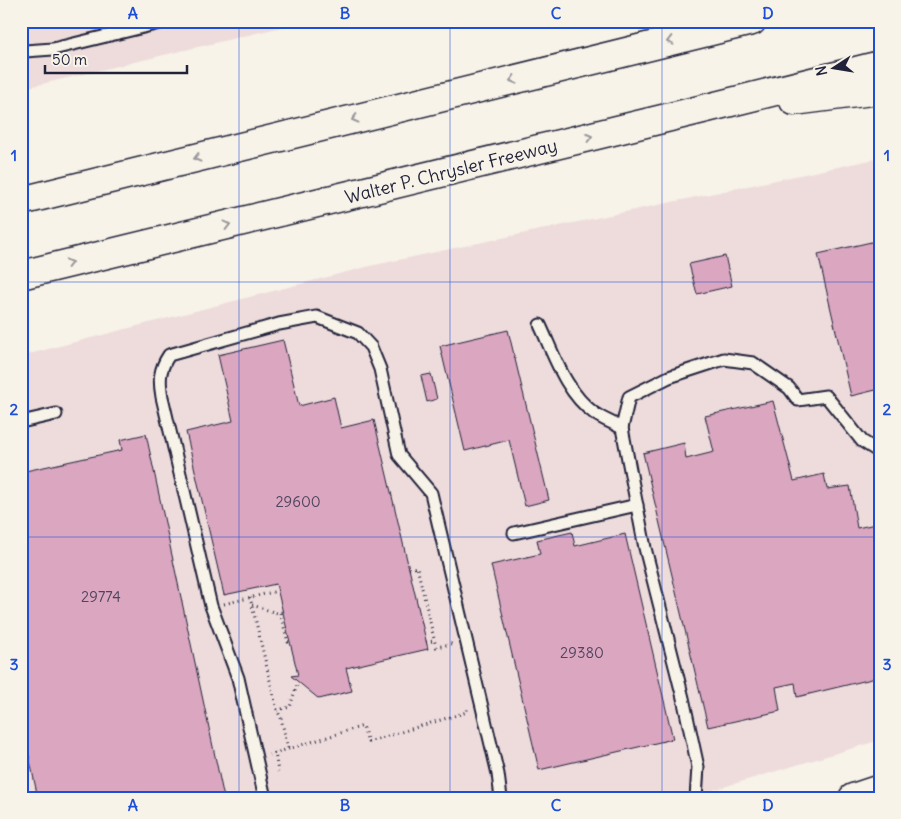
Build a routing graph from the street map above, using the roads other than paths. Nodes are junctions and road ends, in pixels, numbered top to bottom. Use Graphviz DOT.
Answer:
graph roads {
  1 [pos="168,21"];
  2 [pos="752,21"];
  3 [pos="21,49"];
  4 [pos="880,65"];
  5 [pos="880,90"];
  6 [pos="691,112"];
  7 [pos="21,201"];
  8 [pos="21,275"];
  9 [pos="540,325"];
  10 [pos="56,414"];
  11 [pos="21,422"];
  12 [pos="622,428"];
  13 [pos="880,450"];
  14 [pos="637,505"];
  15 [pos="514,533"];
  16 [pos="880,789"];
  17 [pos="265,798"];
  18 [pos="501,798"];
  19 [pos="696,798"];
  20 [pos="853,798"];
  1 -- 3 [label="lane"];
  2 -- 7 [label="main road, one-way"];
  4 -- 6 [label="main road, Walter P. Chrysler Freeway"];
  5 -- 6 [label="main road"];
  8 -- 6 [label="main road, Walter P. Chrysler Freeway, one-way"];
  9 -- 12 [label="lane"];
  10 -- 11 [label="lane"];
  12 -- 13 [label="lane"];
  12 -- 14 [label="lane"];
  14 -- 15 [label="lane"];
  14 -- 19 [label="lane"];
  16 -- 20 [label="main road"];
  17 -- 18 [label="lane"];
}
